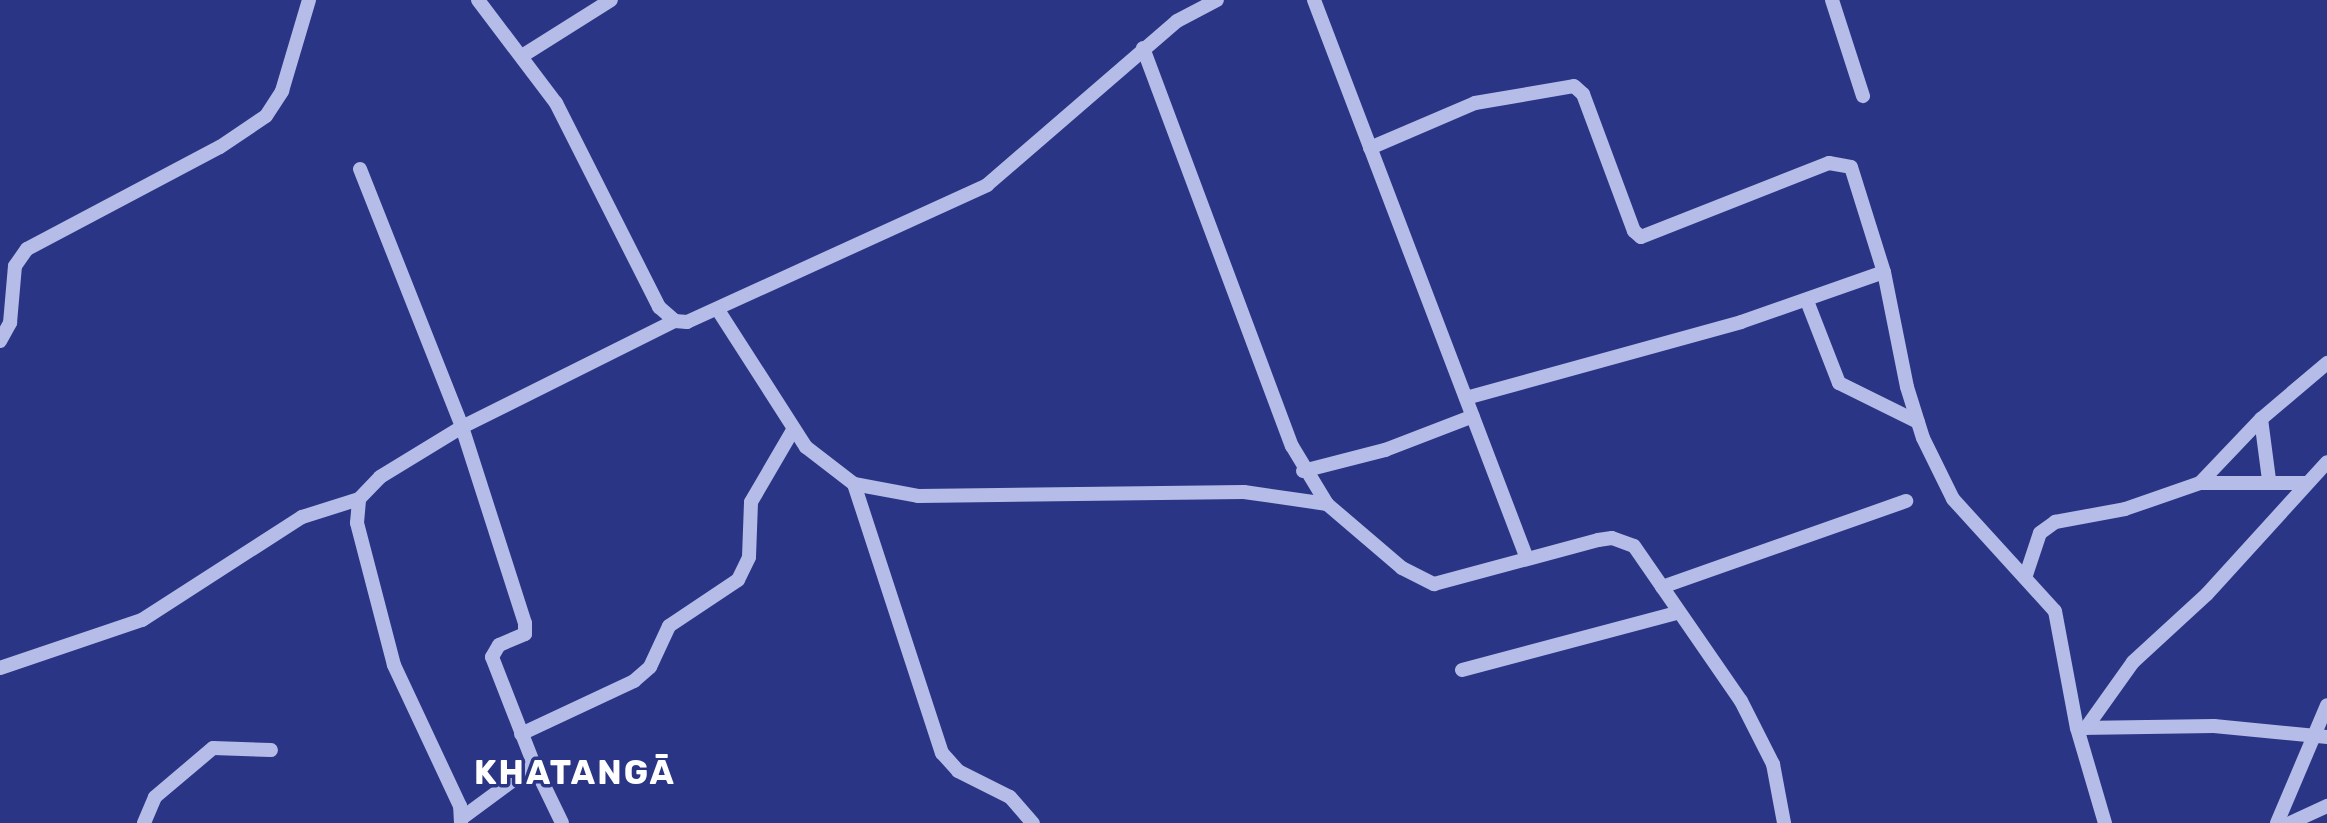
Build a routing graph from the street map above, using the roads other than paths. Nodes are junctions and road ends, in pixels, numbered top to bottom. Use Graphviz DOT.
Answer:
graph roads {
  1 [pos="309,0"];
  2 [pos="478,0"];
  3 [pos="611,0"];
  4 [pos="1217,0"];
  5 [pos="1314,0"];
  6 [pos="1832,0"];
  7 [pos="1143,48"];
  8 [pos="522,56"];
  9 [pos="1863,96"];
  10 [pos="1370,148"];
  11 [pos="360,169"];
  12 [pos="1884,272"];
  13 [pos="6,274"];
  14 [pos="1807,301"];
  15 [pos="718,310"];
  16 [pos="675,321"];
  17 [pos="0,341"];
  18 [pos="2327,363"];
  19 [pos="1466,398"];
  20 [pos="1473,416"];
  21 [pos="2261,419"];
  22 [pos="1918,422"];
  23 [pos="462,427"];
  24 [pos="793,430"];
  25 [pos="2327,462"];
  26 [pos="1303,471"];
  27 [pos="2269,480"];
  28 [pos="2200,483"];
  29 [pos="2307,483"];
  30 [pos="854,484"];
  31 [pos="359,499"];
  32 [pos="1906,501"];
  33 [pos="1327,504"];
  34 [pos="1526,556"];
  35 [pos="2026,575"];
  36 [pos="1662,587"];
  37 [pos="1676,613"];
  38 [pos="0,668"];
  39 [pos="1462,670"];
  40 [pos="2327,705"];
  41 [pos="2082,728"];
  42 [pos="521,734"];
  43 [pos="2320,736"];
  44 [pos="271,750"];
  45 [pos="534,765"];
  46 [pos="2327,806"];
  47 [pos="462,821"];
  48 [pos="144,823"];
  49 [pos="562,823"];
  50 [pos="1033,823"];
  51 [pos="1784,823"];
  52 [pos="2105,823"];
  53 [pos="2277,823"];
  54 [pos="2290,823"];
  1 -- 13 [label="street"];
  2 -- 8 [label="street"];
  3 -- 8 [label="street"];
  4 -- 7 [label="street"];
  5 -- 10 [label="street"];
  6 -- 9 [label="street"];
  7 -- 15 [label="street"];
  7 -- 26 [label="street"];
  8 -- 16 [label="street"];
  10 -- 12 [label="street"];
  10 -- 19 [label="street"];
  11 -- 23 [label="street"];
  12 -- 14 [label="street"];
  12 -- 22 [label="street"];
  13 -- 17 [label="street"];
  14 -- 19 [label="street"];
  14 -- 22 [label="street"];
  15 -- 16 [label="street"];
  15 -- 24 [label="street"];
  16 -- 23 [label="street"];
  18 -- 21 [label="street"];
  19 -- 20 [label="street"];
  20 -- 26 [label="street"];
  20 -- 34 [label="street"];
  21 -- 27 [label="street"];
  21 -- 28 [label="street"];
  22 -- 35 [label="street"];
  23 -- 31 [label="street"];
  23 -- 42 [label="street"];
  24 -- 30 [label="street"];
  24 -- 42 [label="street"];
  25 -- 29 [label="street"];
  26 -- 33 [label="street"];
  27 -- 28 [label="street"];
  27 -- 29 [label="street"];
  28 -- 35 [label="street"];
  29 -- 41 [label="street"];
  30 -- 33 [label="street"];
  30 -- 50 [label="street"];
  31 -- 38 [label="street"];
  31 -- 47 [label="street"];
  32 -- 36 [label="street"];
  33 -- 34 [label="street"];
  34 -- 36 [label="street"];
  35 -- 41 [label="street"];
  36 -- 37 [label="street"];
  37 -- 39 [label="street"];
  37 -- 51 [label="street"];
  40 -- 43 [label="street"];
  41 -- 43 [label="street"];
  41 -- 52 [label="street"];
  42 -- 45 [label="street"];
  43 -- 53 [label="street"];
  44 -- 48 [label="street"];
  45 -- 47 [label="street"];
  45 -- 49 [label="street"];
  46 -- 54 [label="street"];
}
